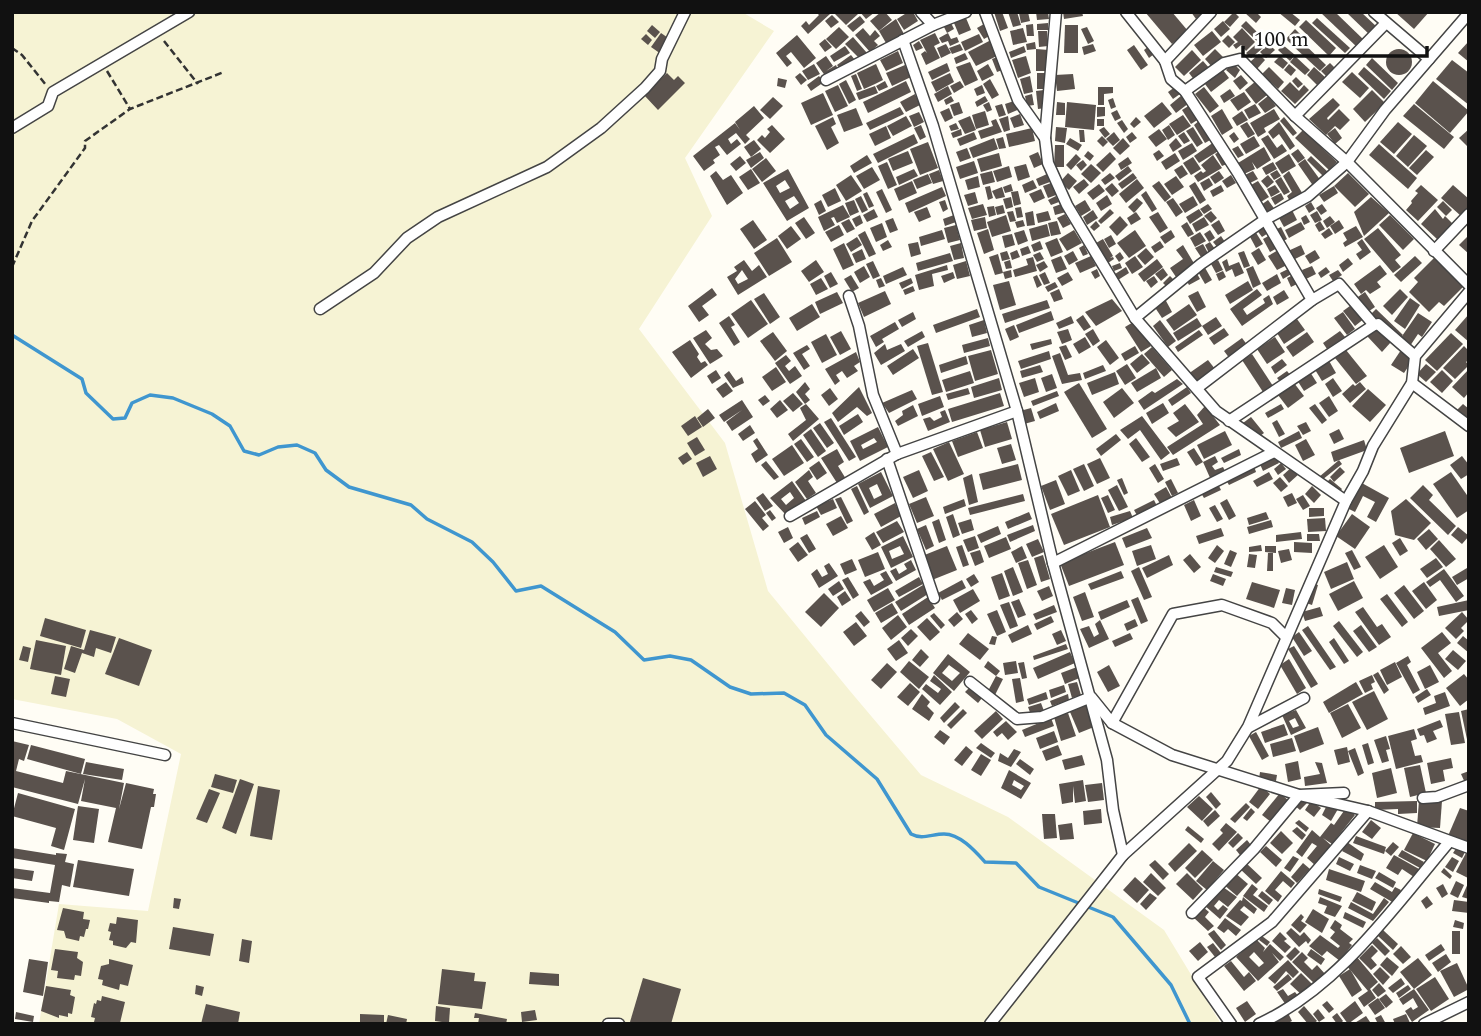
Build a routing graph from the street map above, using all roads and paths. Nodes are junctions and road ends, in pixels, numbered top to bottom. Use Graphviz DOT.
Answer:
graph roads {
  1 [pos="188,12"];
  2 [pos="685,12"];
  3 [pos="921,12"];
  4 [pos="966,12"];
  5 [pos="985,12"];
  6 [pos="1056,12"];
  7 [pos="1126,12"];
  8 [pos="1211,12"];
  9 [pos="1374,12"];
  10 [pos="1467,20"];
  11 [pos="1387,23"];
  12 [pos="933,25"];
  13 [pos="157,33"];
  14 [pos="903,40"];
  15 [pos="12,48"];
  16 [pos="1429,59"];
  17 [pos="1165,61"];
  18 [pos="102,62"];
  19 [pos="224,72"];
  20 [pos="826,80"];
  21 [pos="198,84"];
  22 [pos="1185,91"];
  23 [pos="53,92"];
  24 [pos="130,109"];
  25 [pos="1295,116"];
  26 [pos="12,128"];
  27 [pos="1045,138"];
  28 [pos="1347,162"];
  29 [pos="1469,214"];
  30 [pos="1266,219"];
  31 [pos="1434,251"];
  32 [pos="12,267"];
  33 [pos="1469,285"];
  34 [pos="1469,292"];
  35 [pos="849,296"];
  36 [pos="1312,300"];
  37 [pos="320,309"];
  38 [pos="1135,318"];
  39 [pos="1374,325"];
  40 [pos="1415,356"];
  41 [pos="1412,383"];
  42 [pos="1197,388"];
  43 [pos="1017,411"];
  44 [pos="1229,421"];
  45 [pos="1469,426"];
  46 [pos="1274,452"];
  47 [pos="897,454"];
  48 [pos="887,459"];
  49 [pos="1346,501"];
  50 [pos="790,516"];
  51 [pos="1053,563"];
  52 [pos="934,598"];
  53 [pos="1286,637"];
  54 [pos="970,682"];
  55 [pos="1091,697"];
  56 [pos="1304,698"];
  57 [pos="12,723"];
  58 [pos="1112,723"];
  59 [pos="1248,727"];
  60 [pos="164,755"];
  61 [pos="1221,769"];
  62 [pos="1469,786"];
  63 [pos="1344,793"];
  64 [pos="1299,795"];
  65 [pos="1423,798"];
  66 [pos="1368,811"];
  67 [pos="1449,842"];
  68 [pos="1469,848"];
  69 [pos="1123,855"];
  70 [pos="1192,913"];
  71 [pos="1469,1002"];
  72 [pos="608,1024"];
  73 [pos="619,1024"];
  74 [pos="990,1024"];
  75 [pos="1231,1024"];
  76 [pos="1259,1024"];
  77 [pos="1424,1024"];
  1 -- 13 [label="street"];
  2 -- 37 [label="street"];
  3 -- 12 [label="street"];
  4 -- 12 [label="street"];
  5 -- 27 [label="street"];
  6 -- 27 [label="street"];
  7 -- 17 [label="street"];
  8 -- 17 [label="street"];
  9 -- 11 [label="street"];
  10 -- 16 [label="street"];
  11 -- 16 [label="street"];
  11 -- 25 [label="street"];
  12 -- 14 [label="street"];
  13 -- 18 [label="street"];
  13 -- 21 [label="path"];
  14 -- 20 [label="street"];
  14 -- 43 [label="street"];
  15 -- 23 [label="path"];
  16 -- 28 [label="street"];
  17 -- 22 [label="street"];
  18 -- 23 [label="street"];
  18 -- 24 [label="path"];
  19 -- 21 [label="path"];
  21 -- 24 [label="path"];
  22 -- 25 [label="street"];
  22 -- 30 [label="street"];
  23 -- 26 [label="street"];
  24 -- 32 [label="path"];
  25 -- 28 [label="street"];
  27 -- 38 [label="street"];
  28 -- 30 [label="street"];
  28 -- 31 [label="street"];
  29 -- 31 [label="street"];
  30 -- 36 [label="street"];
  30 -- 38 [label="street"];
  31 -- 33 [label="street"];
  34 -- 40 [label="street"];
  35 -- 47 [label="street"];
  36 -- 39 [label="street"];
  36 -- 42 [label="street"];
  38 -- 42 [label="street"];
  39 -- 40 [label="street"];
  39 -- 44 [label="street"];
  40 -- 41 [label="street"];
  41 -- 45 [label="street"];
  41 -- 49 [label="street"];
  42 -- 44 [label="street"];
  43 -- 47 [label="street"];
  43 -- 51 [label="street"];
  44 -- 46 [label="street"];
  46 -- 49 [label="street"];
  46 -- 51 [label="street"];
  47 -- 48 [label="street"];
  48 -- 50 [label="street"];
  48 -- 52 [label="street"];
  49 -- 53 [label="street"];
  51 -- 55 [label="street"];
  53 -- 58 [label="street"];
  53 -- 59 [label="street"];
  54 -- 55 [label="street"];
  55 -- 58 [label="street"];
  55 -- 69 [label="street"];
  56 -- 59 [label="street"];
  57 -- 60 [label="street"];
  58 -- 61 [label="street"];
  59 -- 61 [label="street"];
  61 -- 64 [label="street"];
  61 -- 69 [label="street"];
  62 -- 65 [label="street"];
  63 -- 64 [label="street"];
  64 -- 66 [label="street"];
  64 -- 70 [label="street"];
  66 -- 67 [label="street"];
  66 -- 75 [label="street"];
  67 -- 68 [label="street"];
  67 -- 76 [label="street"];
  69 -- 74 [label="street"];
  71 -- 77 [label="street"];
  72 -- 73 [label="street"];
}
